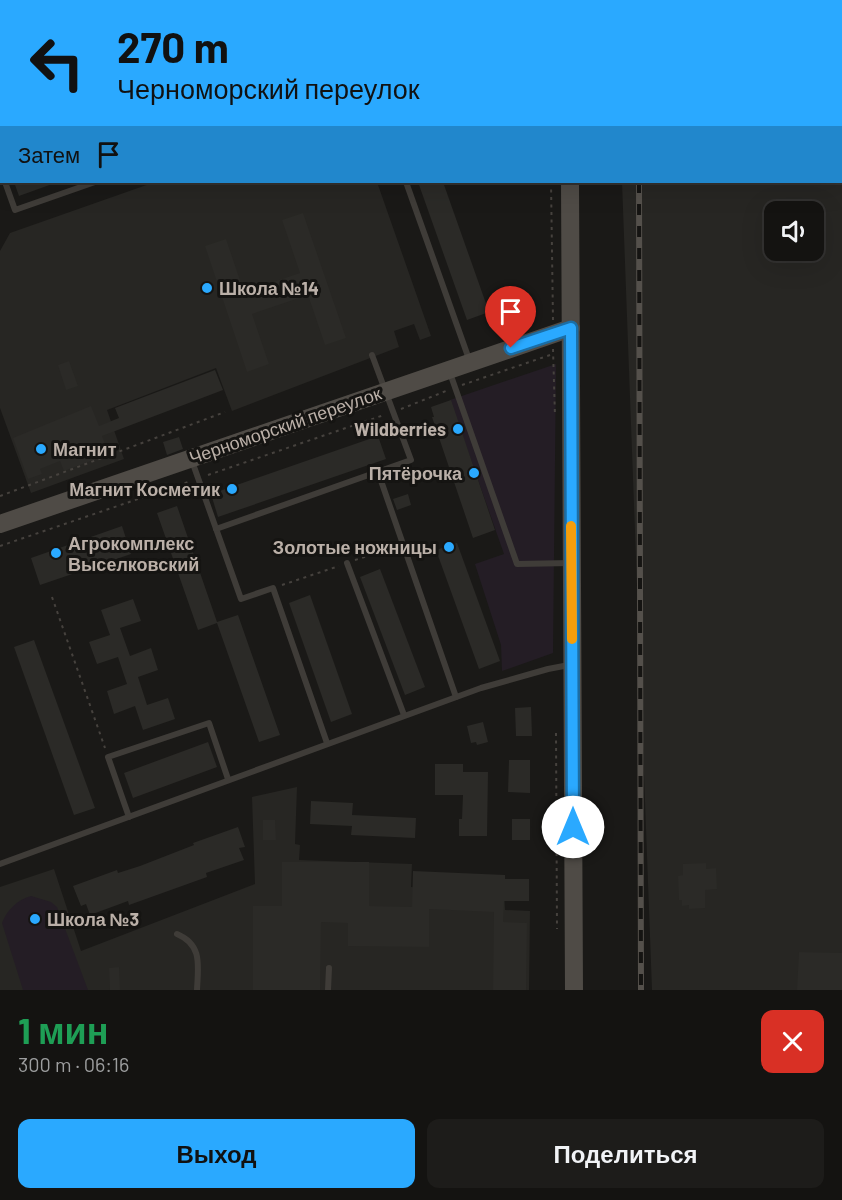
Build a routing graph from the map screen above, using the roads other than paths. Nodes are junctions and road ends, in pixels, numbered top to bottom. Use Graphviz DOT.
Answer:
graph roads {
  1 [pos="5,183"];
  2 [pos="406,183"];
  3 [pos="570,183"];
  4 [pos="80,184"];
  5 [pos="571,328"];
  6 [pos="372,355"];
  7 [pos="470,362"];
  8 [pos="449,370"];
  9 [pos="385,391"];
  10 [pos="191,458"];
  11 [pos="378,472"];
  12 [pos="0,524"];
  13 [pos="216,529"];
  14 [pos="346,563"];
  15 [pos="572,563"];
  16 [pos="572,665"];
  17 [pos="456,697"];
  18 [pos="404,716"];
  19 [pos="327,743"];
  20 [pos="228,780"];
  21 [pos="129,817"];
  22 [pos="0,864"];
  23 [pos="177,934"];
  24 [pos="329,968"];
  25 [pos="197,990"];
  26 [pos="328,990"];
  27 [pos="574,990"];
  1 -- 4 [label="lane"];
  2 -- 7 [label="lane"];
  3 -- 5 [label="street"];
  5 -- 7 [label="street, Черноморский переулок"];
  5 -- 15 [label="street"];
  6 -- 9 [label="lane"];
  7 -- 8 [label="street, Черноморский переулок"];
  8 -- 9 [label="street, Черноморский переулок"];
  8 -- 15 [label="lane"];
  9 -- 10 [label="street, Черноморский переулок"];
  9 -- 11 [label="lane"];
  10 -- 12 [label="street, Черноморский переулок"];
  10 -- 13 [label="lane"];
  11 -- 13 [label="lane"];
  11 -- 17 [label="lane"];
  13 -- 19 [label="lane"];
  14 -- 18 [label="lane"];
  15 -- 16 [label="street"];
  16 -- 17 [label="lane"];
  16 -- 27 [label="street"];
  17 -- 18 [label="lane"];
  18 -- 19 [label="lane"];
  19 -- 20 [label="lane"];
  20 -- 21 [label="lane"];
  20 -- 21 [label="lane"];
  21 -- 22 [label="lane"];
  23 -- 25 [label="lane"];
  24 -- 26 [label="lane"];
}
